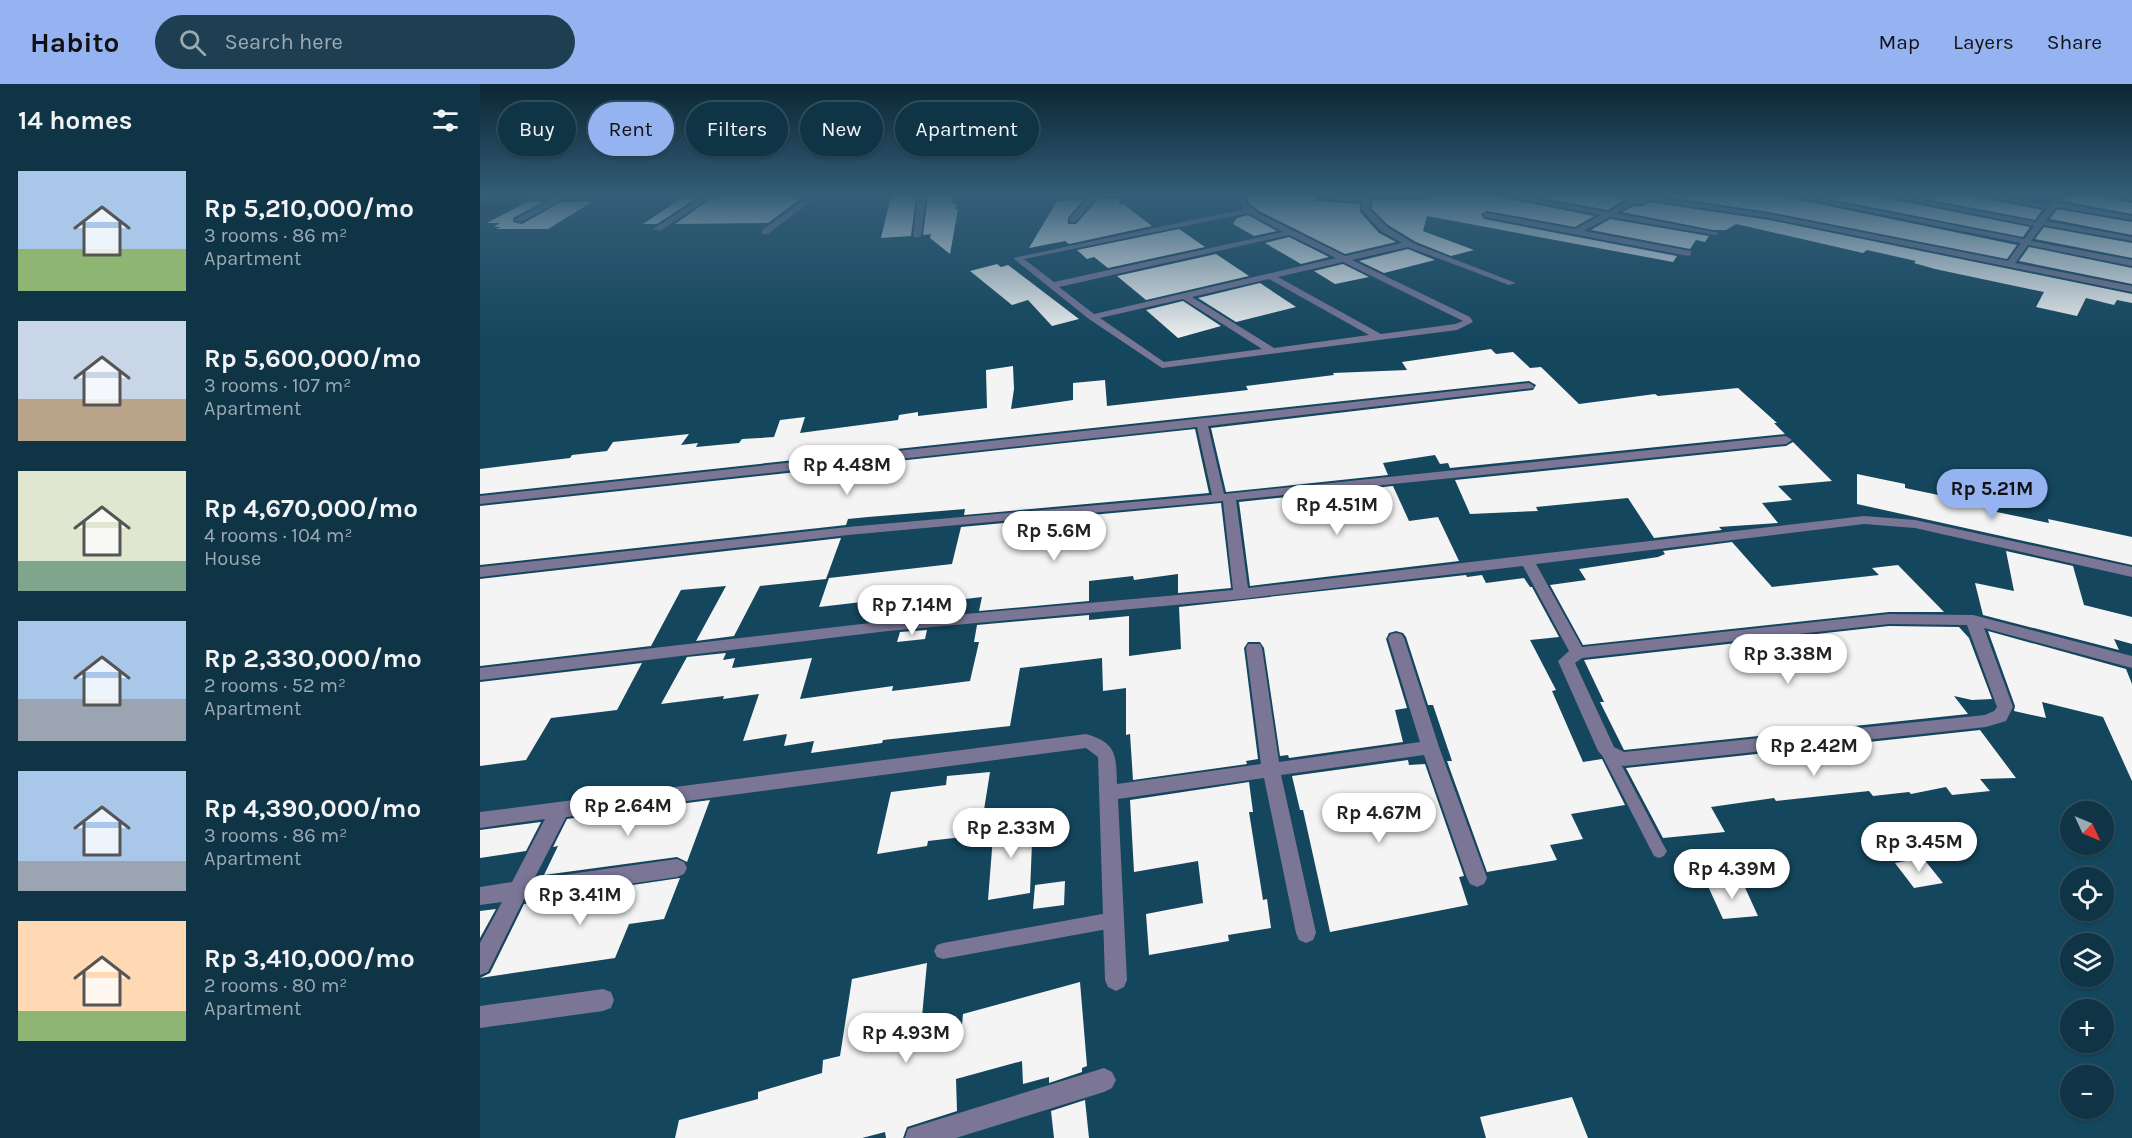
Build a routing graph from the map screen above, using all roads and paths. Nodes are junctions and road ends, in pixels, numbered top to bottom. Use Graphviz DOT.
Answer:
graph roads {
  1 [pos="1076,245"];
  2 [pos="1233,245"];
  3 [pos="1317,245"];
  4 [pos="1404,245"];
  5 [pos="1412,245"];
  6 [pos="1646,245"];
  7 [pos="1916,245"];
  8 [pos="2023,245"];
  9 [pos="2037,245"];
  10 [pos="1688,253"];
  11 [pos="1344,259"];
  12 [pos="2132,263"];
  13 [pos="2010,264"];
  14 [pos="1270,276"];
  15 [pos="1512,282"];
  16 [pos="1054,285"];
  17 [pos="2132,289"];
  18 [pos="1185,296"];
  19 [pos="1092,317"];
  20 [pos="1381,338"];
  21 [pos="1272,351"];
  22 [pos="1529,386"];
  23 [pos="1202,424"];
  24 [pos="1786,440"];
  25 [pos="1224,498"];
  26 [pos="480,500"];
  27 [pos="1527,561"];
  28 [pos="480,572"];
  29 [pos="2132,572"];
  30 [pos="1241,594"];
  31 [pos="1973,620"];
  32 [pos="1396,638"];
  33 [pos="1254,648"];
  34 [pos="1578,653"];
  35 [pos="2132,662"];
  36 [pos="480,674"];
  37 [pos="1430,747"];
  38 [pos="1607,752"];
  39 [pos="1271,770"];
  40 [pos="1109,793"];
  41 [pos="560,809"];
  42 [pos="480,820"];
  43 [pos="1659,851"];
  44 [pos="677,868"];
  45 [pos="1477,878"];
  46 [pos="518,891"];
  47 [pos="480,896"];
  48 [pos="1113,920"];
  49 [pos="1306,933"];
  50 [pos="943,951"];
  51 [pos="480,965"];
  52 [pos="1116,980"];
  53 [pos="603,1000"];
  54 [pos="480,1017"];
  55 [pos="1104,1080"];
  56 [pos="917,1138"];
  1 -- 16 [label="street"];
  2 -- 16 [label="street"];
  3 -- 11 [label="street"];
  4 -- 11 [label="street"];
  5 -- 15 [label="street"];
  6 -- 10 [label="street"];
  7 -- 13 [label="street"];
  8 -- 13 [label="street"];
  9 -- 12 [label="street"];
  11 -- 14 [label="street"];
  11 -- 20 [label="street"];
  13 -- 17 [label="street"];
  14 -- 18 [label="street"];
  14 -- 20 [label="street"];
  16 -- 19 [label="street"];
  18 -- 19 [label="street"];
  18 -- 21 [label="street"];
  19 -- 21 [label="street"];
  20 -- 21 [label="street"];
  22 -- 23 [label="street"];
  23 -- 25 [label="street"];
  23 -- 26 [label="street"];
  24 -- 25 [label="street"];
  25 -- 28 [label="street"];
  25 -- 30 [label="street"];
  27 -- 29 [label="street"];
  27 -- 30 [label="street"];
  27 -- 34 [label="street"];
  30 -- 36 [label="street"];
  31 -- 34 [label="street"];
  31 -- 35 [label="street"];
  31 -- 38 [label="street"];
  32 -- 37 [label="street"];
  33 -- 39 [label="street"];
  34 -- 38 [label="street"];
  37 -- 39 [label="street"];
  37 -- 45 [label="street"];
  38 -- 43 [label="lane"];
  39 -- 40 [label="street"];
  39 -- 49 [label="street"];
  40 -- 41 [label="street"];
  40 -- 48 [label="street"];
  41 -- 42 [label="street"];
  41 -- 46 [label="street"];
  44 -- 46 [label="street"];
  46 -- 47 [label="street"];
  46 -- 51 [label="street"];
  48 -- 50 [label="lane"];
  48 -- 52 [label="street"];
  53 -- 54 [label="street"];
  55 -- 56 [label="street"];
}
